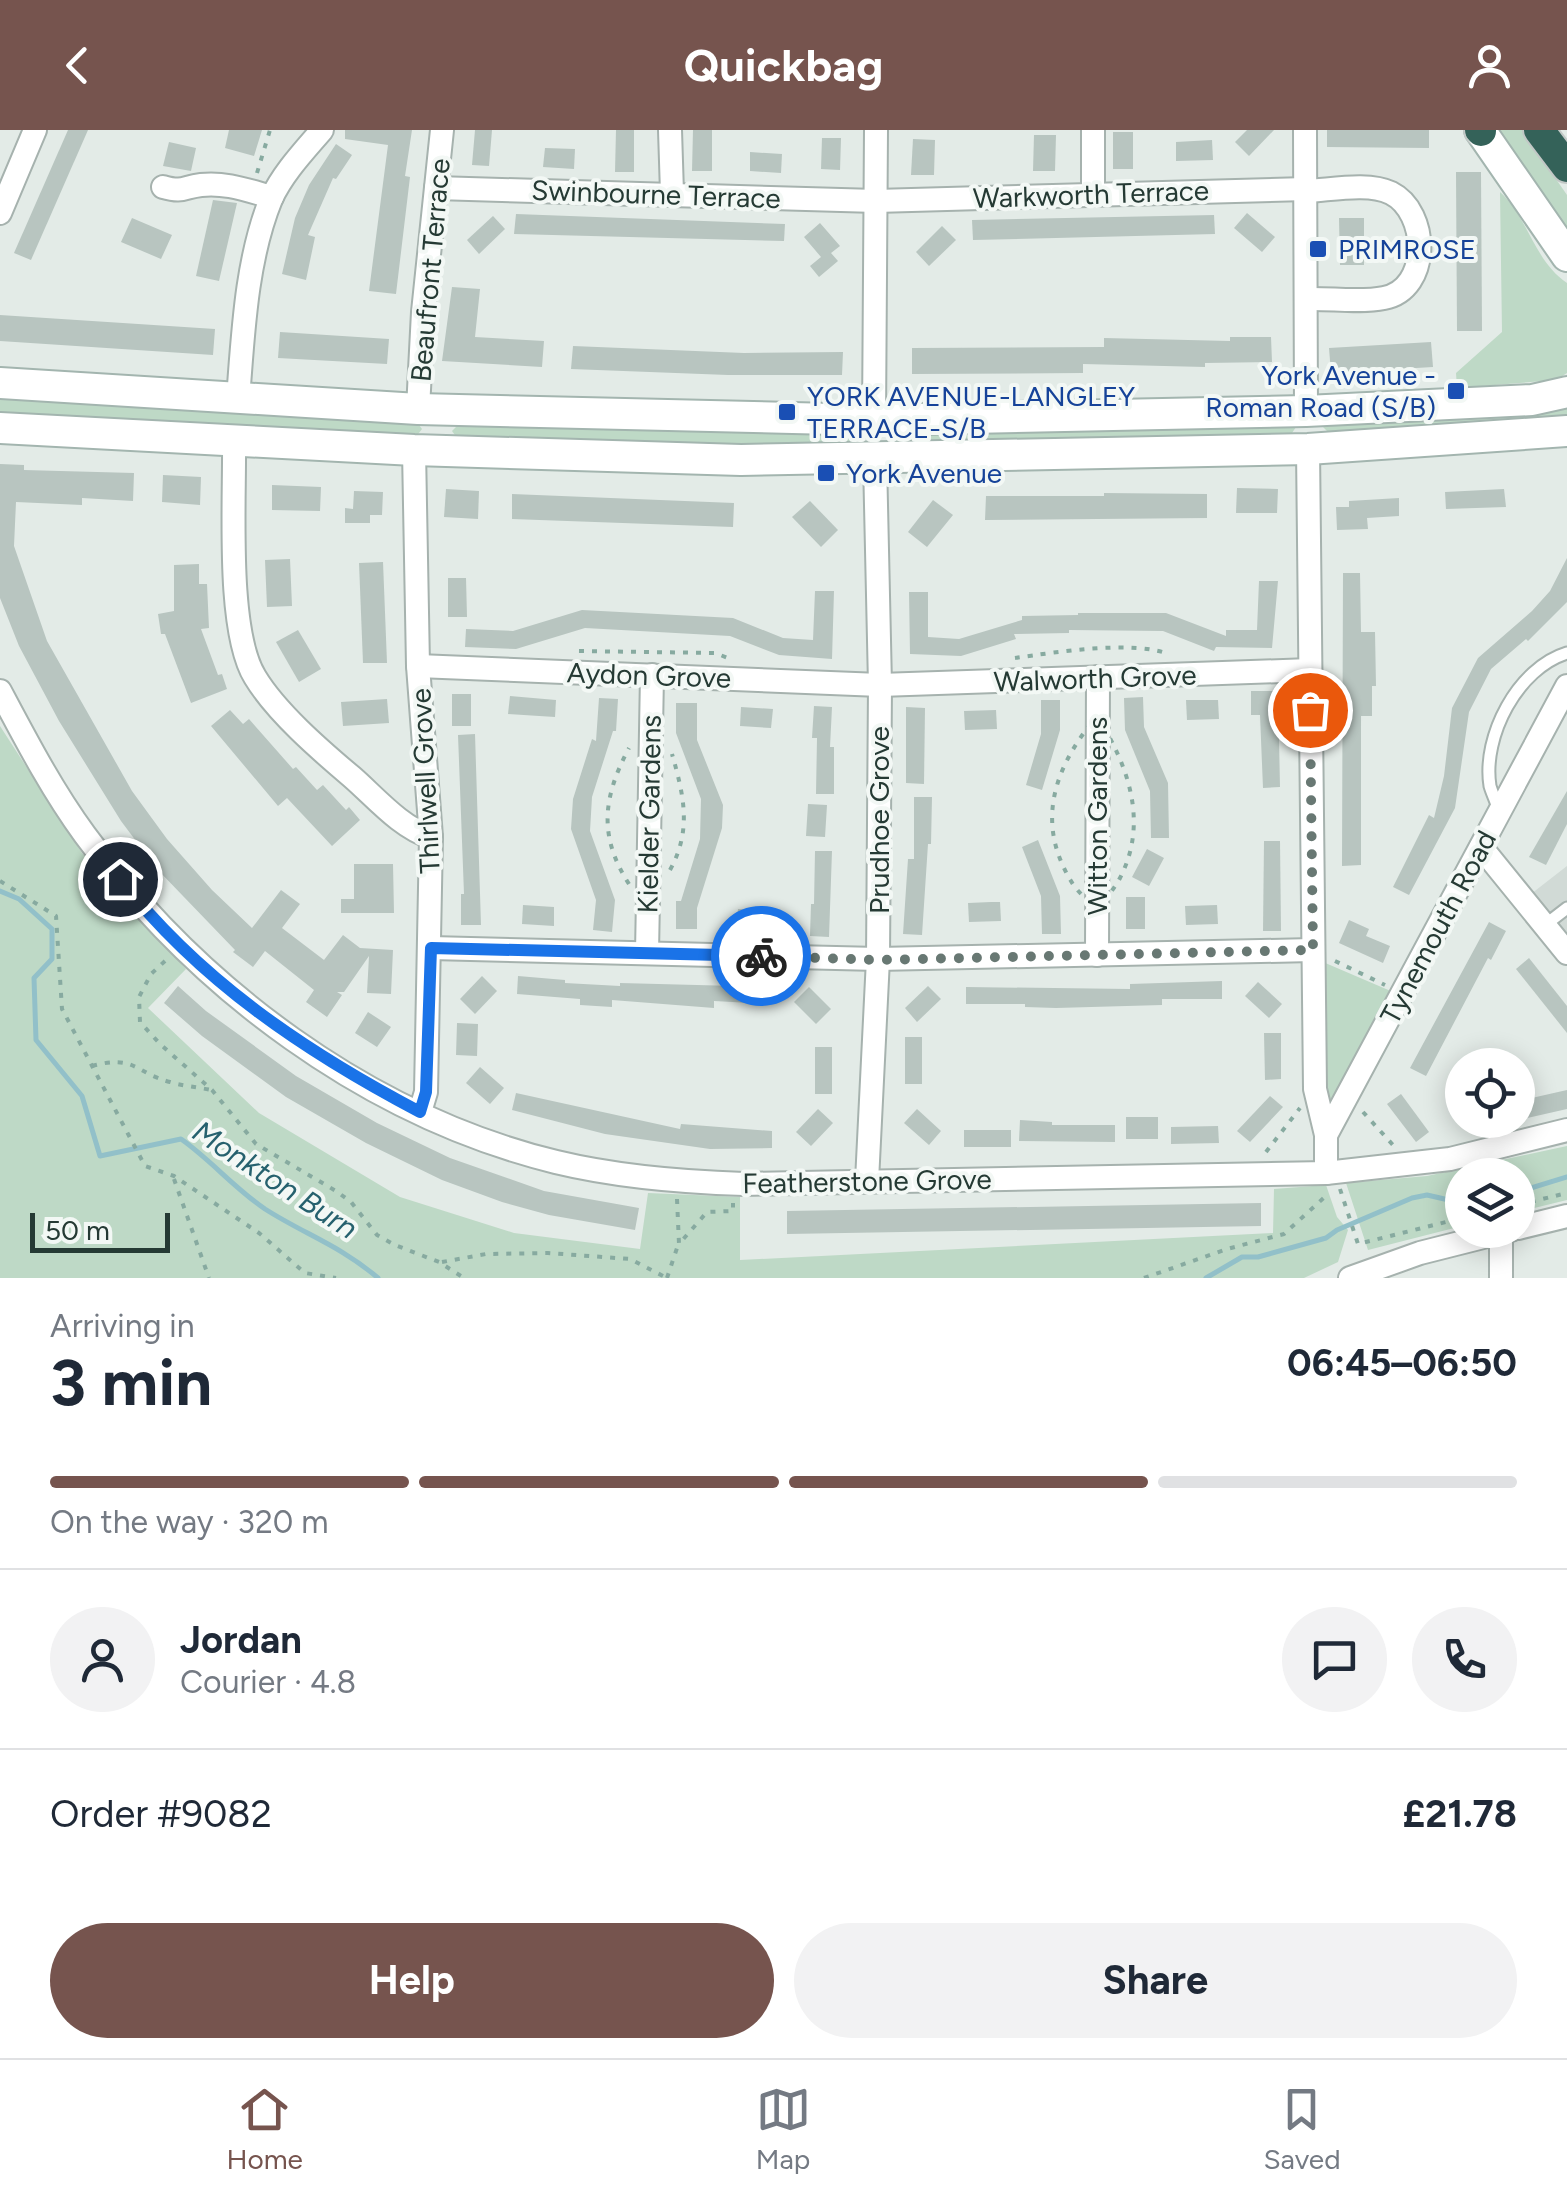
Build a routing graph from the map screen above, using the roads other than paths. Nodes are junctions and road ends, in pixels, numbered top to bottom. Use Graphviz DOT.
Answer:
graph roads {
  1 [pos="35,130"];
  2 [pos="322,130"];
  3 [pos="442,130"];
  4 [pos="670,130"];
  5 [pos="876,130"];
  6 [pos="1093,130"];
  7 [pos="1305,130"];
  8 [pos="1480,130"];
  9 [pos="1540,130"];
  10 [pos="1567,168"];
  11 [pos="163,187"];
  12 [pos="436,188"];
  13 [pos="1306,190"];
  14 [pos="672,192"];
  15 [pos="1093,192"];
  16 [pos="262,194"];
  17 [pos="876,200"];
  18 [pos="0,213"];
  19 [pos="1567,256"];
  20 [pos="1306,298"];
  21 [pos="0,383"];
  22 [pos="1567,392"];
  23 [pos="238,399"];
  24 [pos="428,410"];
  25 [pos="1306,410"];
  26 [pos="874,420"];
  27 [pos="0,428"];
  28 [pos="1567,431"];
  29 [pos="234,440"];
  30 [pos="1308,449"];
  31 [pos="426,450"];
  32 [pos="876,460"];
  33 [pos="1567,653"];
  34 [pos="418,666"];
  35 [pos="1310,670"];
  36 [pos="652,675"];
  37 [pos="1098,678"];
  38 [pos="880,685"];
  39 [pos="1567,686"];
  40 [pos="0,691"];
  41 [pos="1500,812"];
  42 [pos="431,837"];
  43 [pos="1481,847"];
  44 [pos="1567,908"];
  45 [pos="1545,925"];
  46 [pos="431,948"];
  47 [pos="1313,950"];
  48 [pos="647,953"];
  49 [pos="1567,953"];
  50 [pos="1097,955"];
  51 [pos="878,960"];
  52 [pos="420,1112"];
  53 [pos="1567,1130"];
  54 [pos="1326,1135"];
  55 [pos="1332,1178"];
  56 [pos="867,1181"];
  57 [pos="1567,1216"];
  58 [pos="1535,1224"];
  59 [pos="1445,1247"];
  60 [pos="1506,1248"];
  61 [pos="1350,1278"];
  62 [pos="1500,1278"];
  1 -- 18 [label="street"];
  2 -- 16 [label="street"];
  3 -- 12 [label="street, Beaufront Terrace"];
  4 -- 14 [label="street"];
  5 -- 17 [label="street"];
  6 -- 15 [label="street"];
  7 -- 13 [label="street"];
  8 -- 19 [label="main road"];
  9 -- 10 [label="highway"];
  11 -- 16 [label="street"];
  12 -- 14 [label="street, Swinbourne Terrace"];
  12 -- 24 [label="street, Beaufront Terrace"];
  13 -- 15 [label="street, Warkworth Terrace"];
  13 -- 20 [label="street"];
  13 -- 20 [label="street"];
  14 -- 17 [label="street, Swinbourne Terrace"];
  15 -- 17 [label="street, Warkworth Terrace"];
  16 -- 23 [label="street"];
  17 -- 26 [label="street"];
  20 -- 25 [label="street"];
  21 -- 23 [label="main road"];
  22 -- 25 [label="main road"];
  23 -- 24 [label="main road"];
  24 -- 26 [label="main road"];
  24 -- 31 [label="main road"];
  25 -- 26 [label="main road"];
  25 -- 30 [label="main road"];
  26 -- 32 [label="main road"];
  27 -- 29 [label="main road"];
  28 -- 30 [label="main road"];
  29 -- 31 [label="main road"];
  29 -- 42 [label="street"];
  30 -- 32 [label="main road"];
  30 -- 35 [label="street"];
  31 -- 32 [label="main road"];
  31 -- 34 [label="street, Thirlwell Grove"];
  32 -- 38 [label="street, Prudhoe Grove"];
  33 -- 41 [label="lane"];
  34 -- 36 [label="street, Aydon Grove"];
  34 -- 42 [label="street, Thirlwell Grove"];
  35 -- 37 [label="street, Walworth Grove"];
  35 -- 47 [label="street"];
  36 -- 38 [label="street, Aydon Grove"];
  36 -- 48 [label="street, Kielder Gardens"];
  37 -- 38 [label="street, Walworth Grove"];
  37 -- 50 [label="street, Witton Gardens"];
  38 -- 51 [label="street, Prudhoe Grove"];
  39 -- 41 [label="street, Tynemouth Road"];
  40 -- 52 [label="street, Featherstone Grove"];
  41 -- 43 [label="street, Tynemouth Road"];
  42 -- 46 [label="street, Thirlwell Grove"];
  43 -- 45 [label="street"];
  43 -- 54 [label="street, Tynemouth Road"];
  44 -- 45 [label="lane"];
  45 -- 49 [label="street"];
  46 -- 48 [label="street"];
  46 -- 52 [label="street, Thirlwell Grove"];
  47 -- 50 [label="street"];
  47 -- 54 [label="street"];
  48 -- 51 [label="street"];
  50 -- 51 [label="street"];
  51 -- 56 [label="street, Prudhoe Grove"];
  52 -- 56 [label="street, Featherstone Grove"];
  53 -- 55 [label="street, Featherstone Grove"];
  54 -- 55 [label="street, Tynemouth Road"];
  55 -- 56 [label="street, Featherstone Grove"];
  57 -- 58 [label="street"];
  59 -- 61 [label="street"];
  60 -- 62 [label="street"];
}
